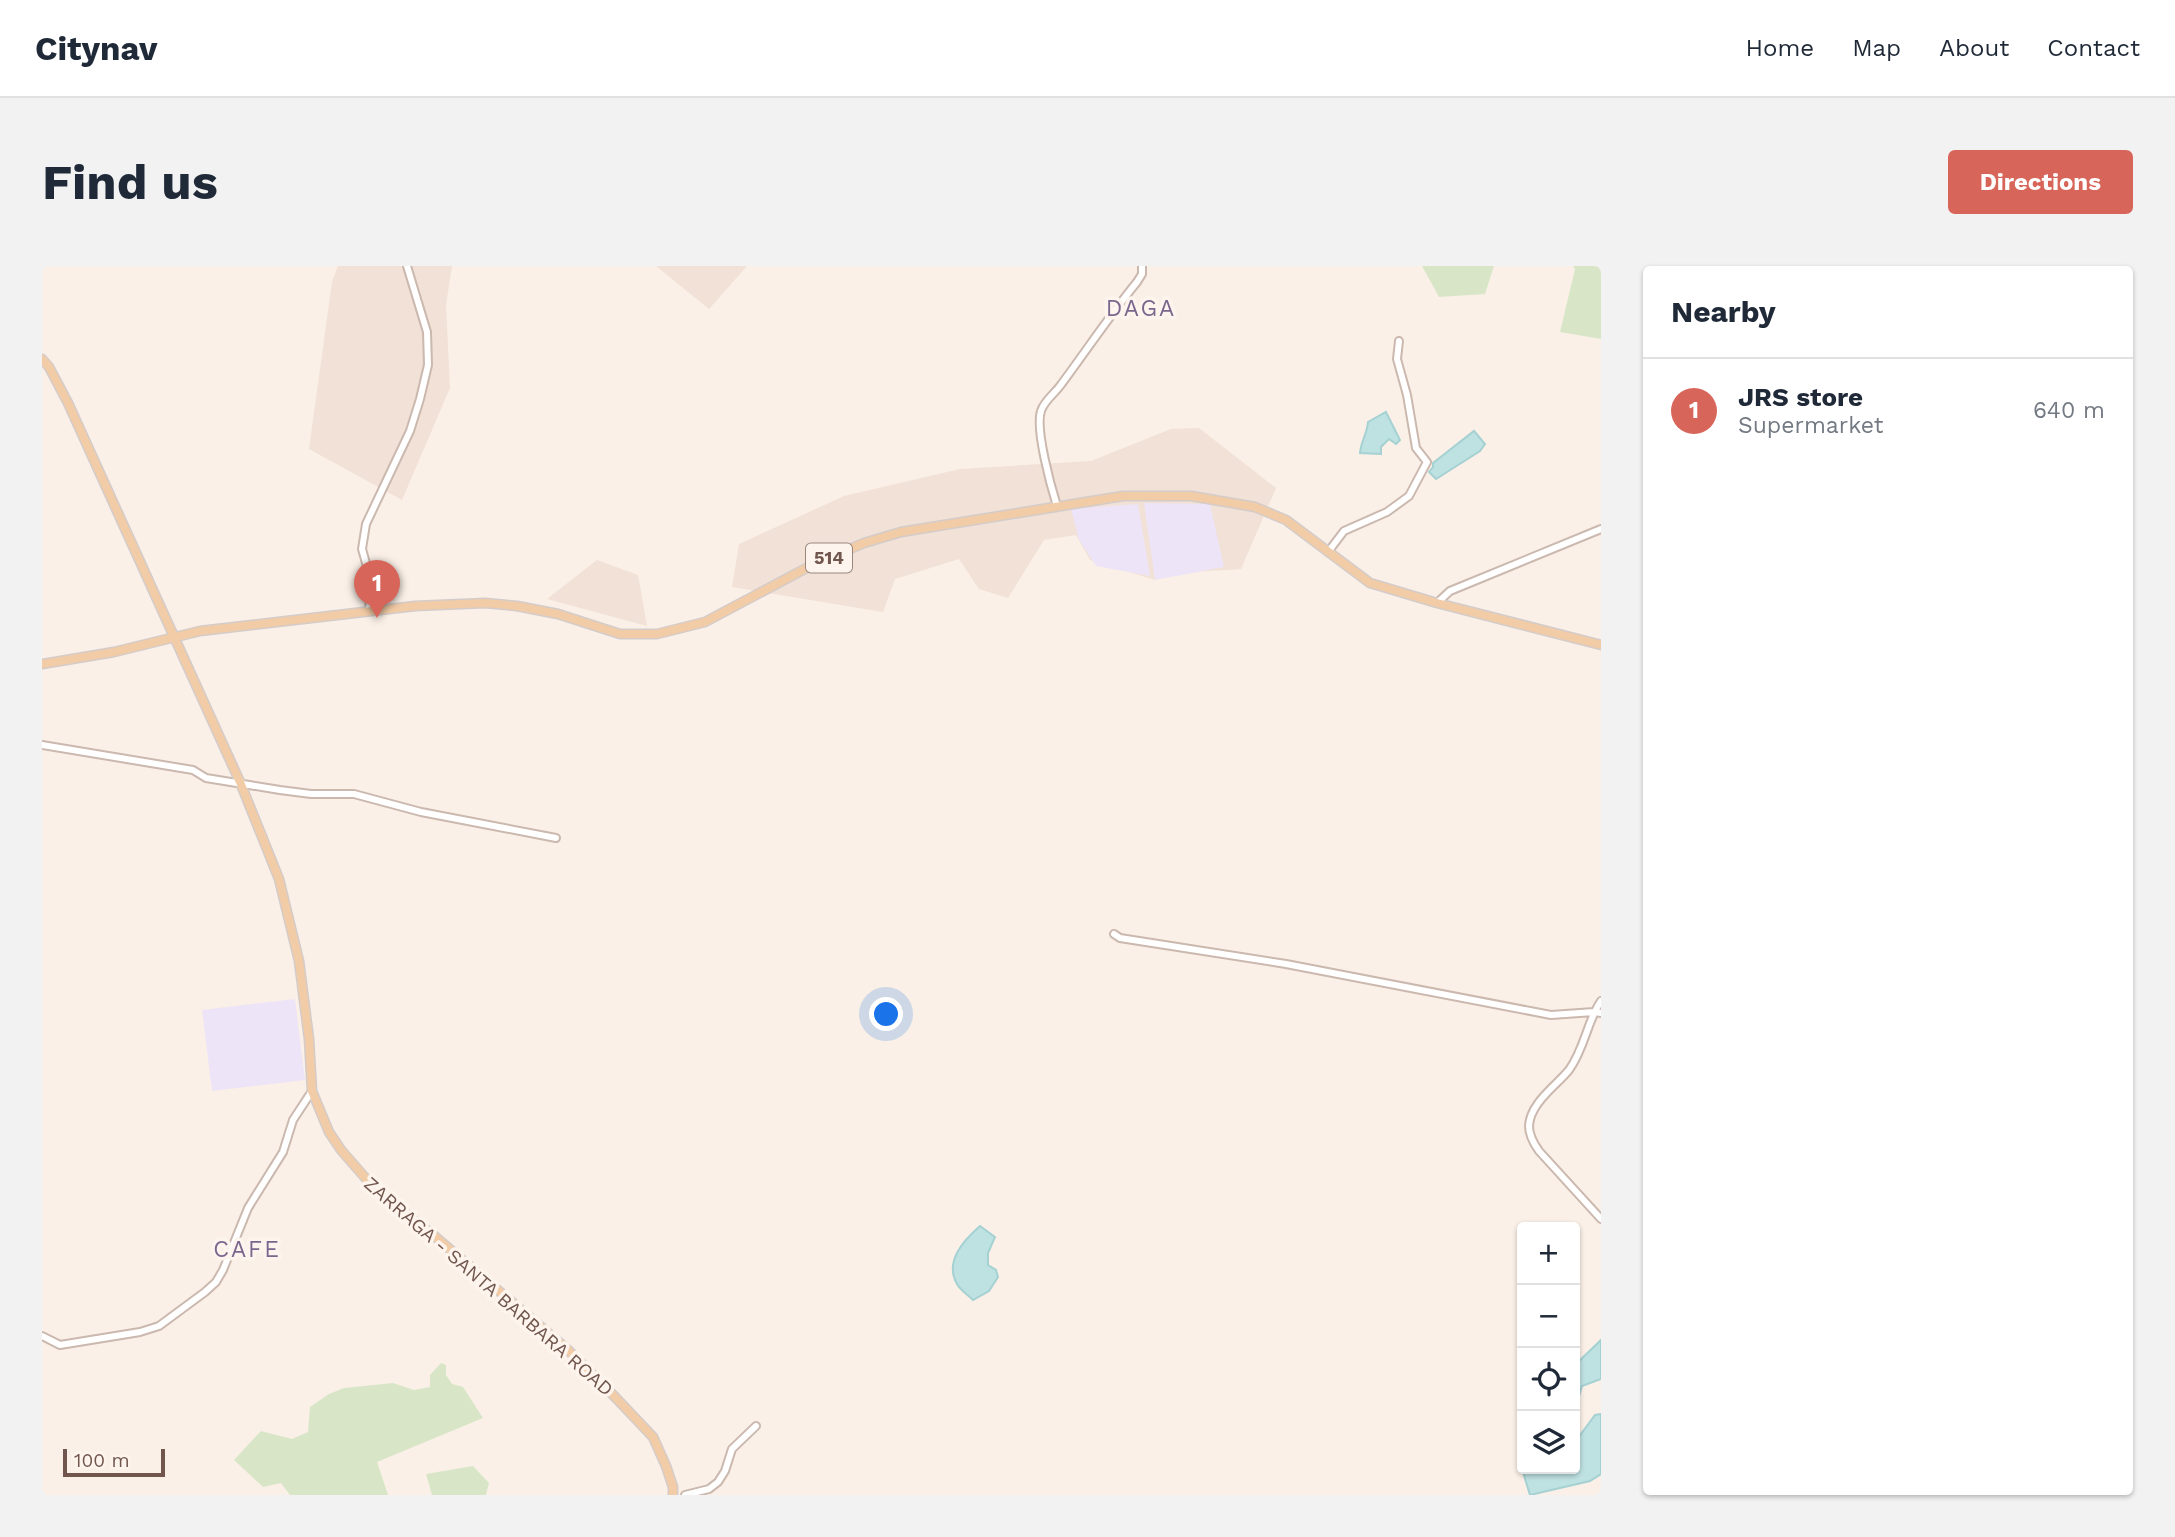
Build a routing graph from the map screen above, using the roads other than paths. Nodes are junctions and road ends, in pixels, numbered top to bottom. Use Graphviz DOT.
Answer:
graph roads {
  1 [pos="407,266"];
  2 [pos="1142,266"];
  3 [pos="1399,341"];
  4 [pos="42,359"];
  5 [pos="1057,506"];
  6 [pos="1601,529"];
  7 [pos="1328,552"];
  8 [pos="1437,603"];
  9 [pos="369,611"];
  10 [pos="173,637"];
  11 [pos="1601,645"];
  12 [pos="42,664"];
  13 [pos="42,745"];
  14 [pos="240,782"];
  15 [pos="556,838"];
  16 [pos="1114,934"];
  17 [pos="1601,1001"];
  18 [pos="1598,1012"];
  19 [pos="312,1091"];
  20 [pos="1601,1219"];
  21 [pos="42,1336"];
  22 [pos="755,1426"];
  23 [pos="673,1495"];
  24 [pos="685,1495"];
  1 -- 9 [label="street"];
  2 -- 5 [label="street"];
  3 -- 7 [label="street"];
  4 -- 10 [label="main road, ZARRAGA - SANTA BARBARA ROAD"];
  5 -- 7 [label="main road, 514"];
  5 -- 9 [label="main road, 514"];
  6 -- 8 [label="street"];
  7 -- 8 [label="main road, 514"];
  8 -- 11 [label="main road, 514"];
  9 -- 10 [label="main road, 514"];
  10 -- 12 [label="main road, 514"];
  10 -- 14 [label="main road, ZARRAGA - SANTA BARBARA ROAD"];
  13 -- 14 [label="street"];
  14 -- 15 [label="street"];
  14 -- 19 [label="main road, ZARRAGA - SANTA BARBARA ROAD"];
  16 -- 18 [label="street"];
  17 -- 18 [label="street"];
  18 -- 20 [label="street"];
  19 -- 21 [label="street"];
  19 -- 23 [label="main road, ZARRAGA - SANTA BARBARA ROAD"];
  22 -- 24 [label="street"];
}
